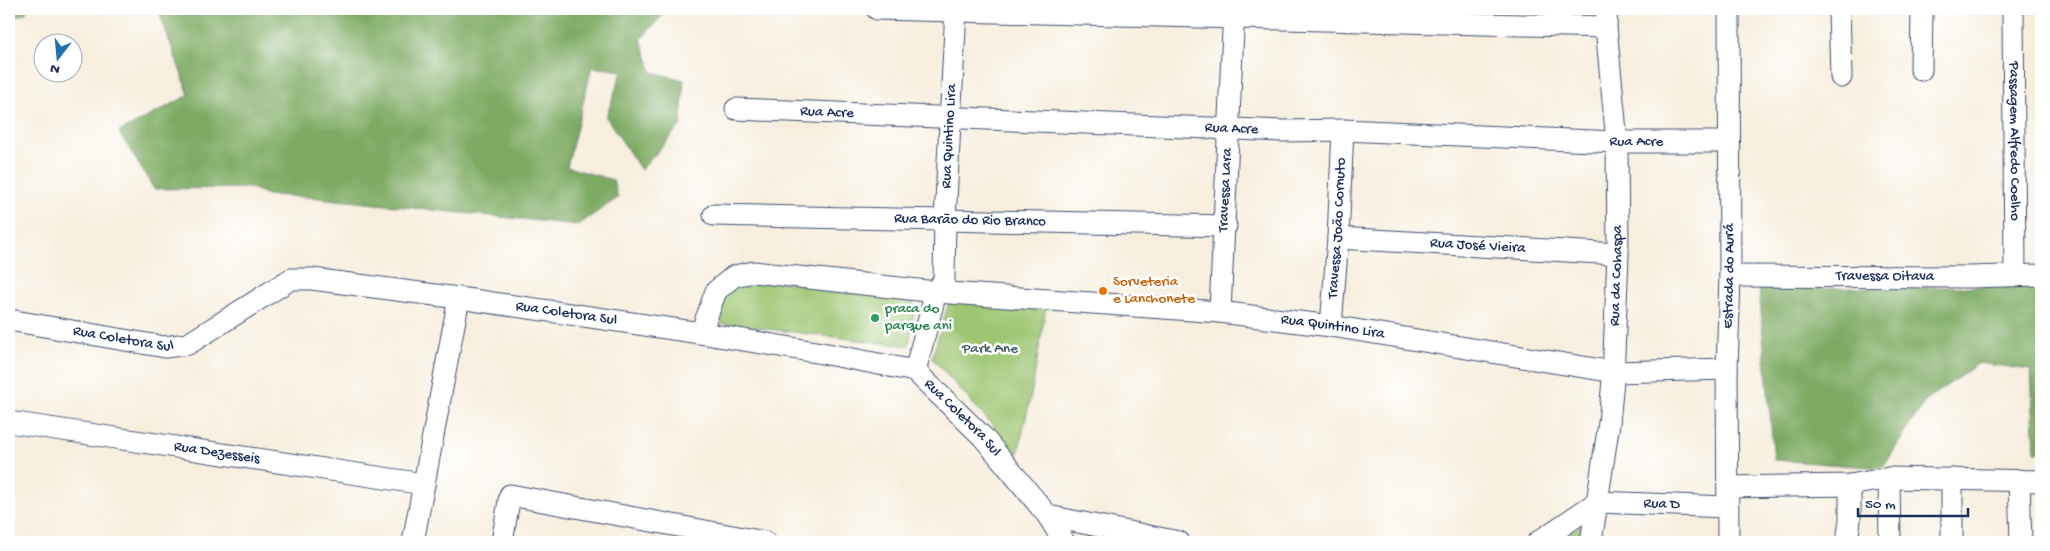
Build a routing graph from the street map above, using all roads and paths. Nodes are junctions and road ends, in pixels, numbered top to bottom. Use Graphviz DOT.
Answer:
graph roads {
  1 [pos="877,9"];
  2 [pos="1729,9"];
  3 [pos="1839,9"];
  4 [pos="1922,9"];
  5 [pos="2013,9"];
  6 [pos="956,10"];
  7 [pos="1234,13"];
  8 [pos="1606,18"];
  9 [pos="1921,70"];
  10 [pos="1841,77"];
  11 [pos="736,109"];
  12 [pos="951,116"];
  13 [pos="1228,128"];
  14 [pos="1343,130"];
  15 [pos="1617,142"];
  16 [pos="1728,142"];
  17 [pos="714,215"];
  18 [pos="945,220"];
  19 [pos="1226,226"];
  20 [pos="1338,238"];
  21 [pos="1618,254"];
  22 [pos="2041,275"];
  23 [pos="1730,276"];
  24 [pos="2015,276"];
  25 [pos="936,292"];
  26 [pos="458,298"];
  27 [pos="1220,312"];
  28 [pos="9,320"];
  29 [pos="1331,326"];
  30 [pos="700,333"];
  31 [pos="1727,369"];
  32 [pos="915,371"];
  33 [pos="1614,372"];
  34 [pos="9,422"];
  35 [pos="1889,478"];
  36 [pos="1952,479"];
  37 [pos="2019,480"];
  38 [pos="2041,480"];
  39 [pos="424,484"];
  40 [pos="1850,485"];
  41 [pos="1728,497"];
  42 [pos="1597,502"];
  43 [pos="1048,516"];
  44 [pos="1147,539"];
  45 [pos="413,542"];
  46 [pos="502,542"];
  47 [pos="765,542"];
  48 [pos="1064,542"];
  49 [pos="1179,542"];
  50 [pos="1538,542"];
  51 [pos="1591,542"];
  52 [pos="1728,542"];
  53 [pos="1847,542"];
  54 [pos="1890,542"];
  55 [pos="1952,542"];
  56 [pos="2021,542"];
  1 -- 6 [label="street"];
  2 -- 16 [label="street, Estrada do Aurá"];
  3 -- 10 [label="street"];
  4 -- 9 [label="street"];
  5 -- 24 [label="street, Passagem Alfredo Coelho"];
  6 -- 7 [label="street"];
  6 -- 12 [label="street, Rua Quintino Lira"];
  7 -- 8 [label="street"];
  7 -- 13 [label="street, Travessa Lara"];
  8 -- 15 [label="street, Rua da Cohaspa"];
  11 -- 12 [label="street, Rua Acre"];
  12 -- 13 [label="street, Rua Acre"];
  12 -- 18 [label="street, Rua Quintino Lira"];
  13 -- 14 [label="street, Rua Acre"];
  13 -- 19 [label="street, Travessa Lara"];
  14 -- 15 [label="street, Rua Acre"];
  14 -- 20 [label="street, Travessa João Cornuto"];
  15 -- 16 [label="street, Rua Acre"];
  15 -- 21 [label="street, Rua da Cohaspa"];
  16 -- 23 [label="street, Estrada do Aurá"];
  17 -- 18 [label="street, Rua Barão do Rio Branco"];
  18 -- 19 [label="street, Rua Barão do Rio Branco"];
  18 -- 25 [label="street, Rua Quintino Lira"];
  19 -- 27 [label="street, Travessa Lara"];
  20 -- 21 [label="street, Rua José Vieira"];
  20 -- 29 [label="street, Travessa João Cornuto"];
  21 -- 33 [label="street, Rua da Cohaspa"];
  22 -- 24 [label="street, Travessa Oitava"];
  23 -- 24 [label="street, Travessa Oitava"];
  23 -- 31 [label="street, Estrada do Aurá"];
  25 -- 27 [label="street, Rua Quintino Lira"];
  25 -- 30 [label="street, Rua Quintino Lira"];
  25 -- 32 [label="street, Rua Quintino Lira"];
  26 -- 28 [label="street, Rua Coletora Sul"];
  26 -- 30 [label="street, Rua Coletora Sul"];
  26 -- 39 [label="street"];
  27 -- 29 [label="street, Rua Quintino Lira"];
  29 -- 33 [label="street, Rua Quintino Lira"];
  30 -- 32 [label="street, Rua Coletora Sul"];
  31 -- 33 [label="street, Rua Quintino Lira"];
  31 -- 41 [label="street, Estrada do Aurá"];
  32 -- 43 [label="street, Rua Coletora Sul"];
  33 -- 42 [label="street, Rua da Cohaspa"];
  34 -- 39 [label="street, Rua Dezesseis"];
  35 -- 36 [label="street, Rua D"];
  35 -- 40 [label="street, Rua D"];
  35 -- 54 [label="street"];
  36 -- 37 [label="street, Rua D"];
  36 -- 55 [label="street"];
  37 -- 38 [label="street, Rua D"];
  37 -- 56 [label="street"];
  39 -- 45 [label="street"];
  40 -- 41 [label="street, Rua D"];
  40 -- 53 [label="street"];
  41 -- 42 [label="street, Rua D"];
  41 -- 52 [label="street, Estrada do Aurá"];
  42 -- 50 [label="street"];
  42 -- 51 [label="street, Rua da Cohaspa"];
  43 -- 44 [label="street"];
  43 -- 48 [label="street, Rua Coletora Sul"];
  44 -- 49 [label="street"];
  46 -- 47 [label="street"];
}
